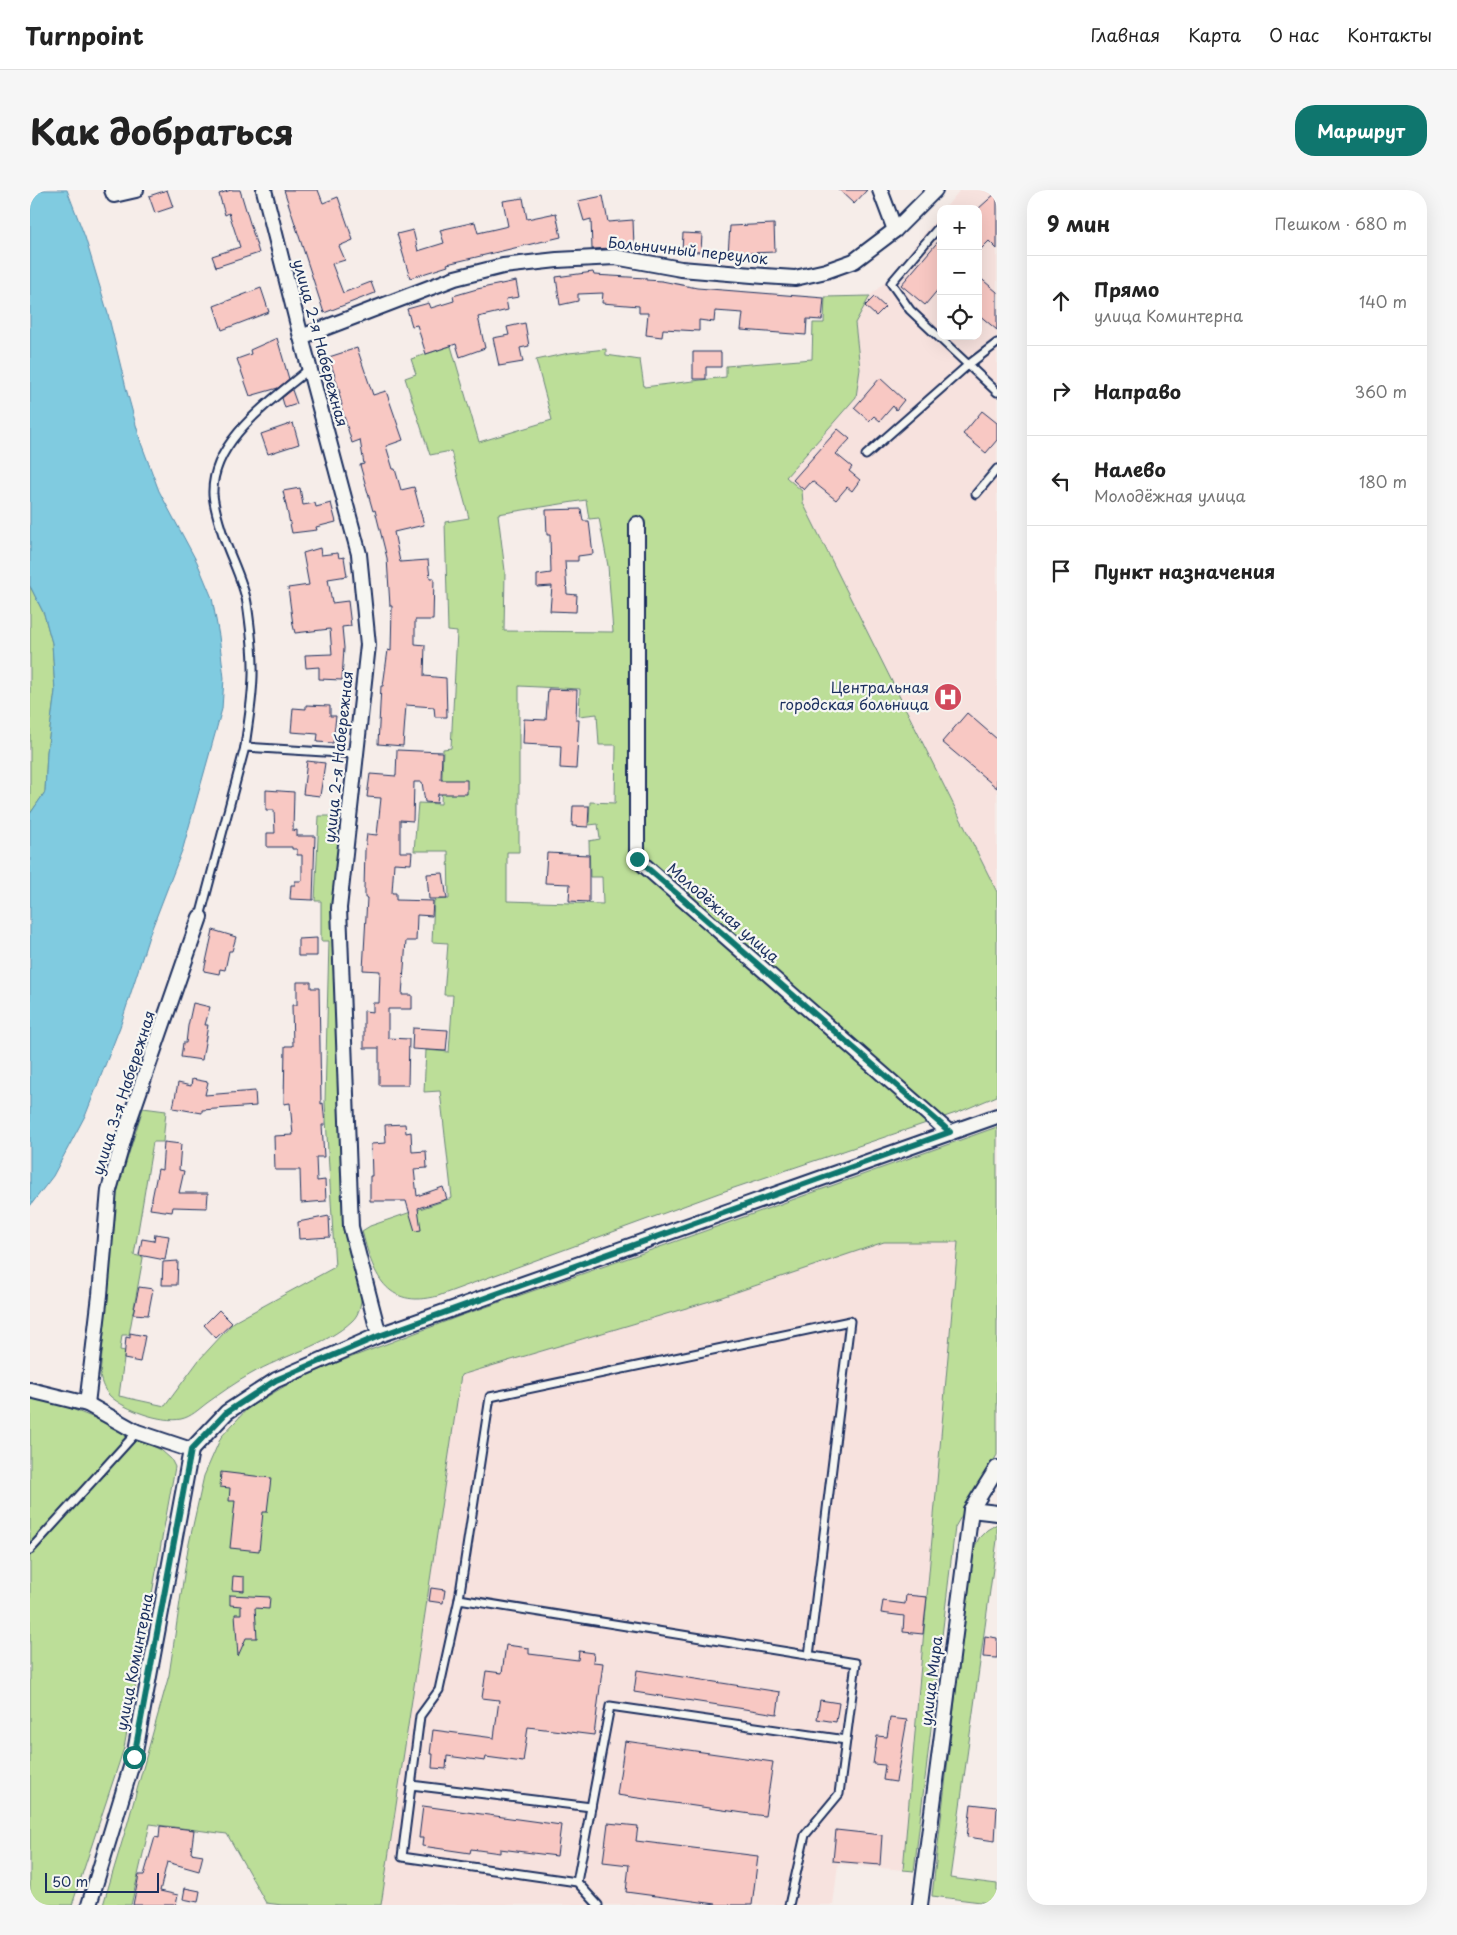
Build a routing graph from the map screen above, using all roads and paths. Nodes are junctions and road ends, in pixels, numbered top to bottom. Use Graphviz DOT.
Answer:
graph roads {
  1 [pos="136,190"];
  2 [pos="264,190"];
  3 [pos="880,190"];
  4 [pos="935,190"];
  5 [pos="113,193"];
  6 [pos="937,229"];
  7 [pos="895,230"];
  8 [pos="300,337"];
  9 [pos="997,343"];
  10 [pos="968,365"];
  11 [pos="309,369"];
  12 [pos="997,392"];
  13 [pos="866,455"];
  14 [pos="997,469"];
  15 [pos="976,494"];
  16 [pos="637,524"];
  17 [pos="245,747"];
  18 [pos="356,754"];
  19 [pos="200,918"];
  20 [pos="997,1116"];
  21 [pos="950,1132"];
  22 [pos="379,1336"];
  23 [pos="30,1390"];
  24 [pos="87,1404"];
  25 [pos="137,1432"];
  26 [pos="191,1450"];
  27 [pos="997,1468"];
  28 [pos="971,1510"];
  29 [pos="997,1513"];
  30 [pos="30,1550"];
  31 [pos="459,1598"];
  32 [pos="809,1656"];
  33 [pos="846,1740"];
  34 [pos="411,1785"];
  35 [pos="591,1807"];
  36 [pos="577,1882"];
  37 [pos="89,1905"];
  38 [pos="598,1905"];
  39 [pos="789,1905"];
  40 [pos="920,1905"];
  1 -- 5 [label="street"];
  2 -- 8 [label="street, улица 2-я Набережная"];
  3 -- 7 [label="street"];
  4 -- 7 [label="street, Больничный переулок"];
  6 -- 10 [label="lane"];
  7 -- 8 [label="street, Больничный переулок"];
  8 -- 11 [label="street, улица 2-я Набережная"];
  9 -- 10 [label="lane"];
  10 -- 12 [label="lane"];
  10 -- 13 [label="lane"];
  11 -- 17 [label="lane"];
  11 -- 18 [label="street, улица 2-я Набережная"];
  14 -- 15 [label="lane"];
  16 -- 21 [label="street, Молодёжная улица"];
  17 -- 18 [label="lane"];
  17 -- 19 [label="lane"];
  18 -- 22 [label="street, улица 2-я Набережная"];
  19 -- 24 [label="street, улица 3-я Набережная"];
  20 -- 21 [label="street"];
  21 -- 22 [label="street"];
  22 -- 26 [label="street"];
  23 -- 24 [label="street"];
  24 -- 25 [label="street"];
  25 -- 26 [label="street"];
  25 -- 30 [label="lane"];
  26 -- 37 [label="street, улица Коминтерна"];
  27 -- 28 [label="street, улица Мира"];
  28 -- 29 [label="street"];
  28 -- 40 [label="street, улица Мира"];
  31 -- 32 [label="lane"];
  31 -- 32 [label="lane"];
  31 -- 34 [label="lane"];
  32 -- 33 [label="lane"];
  33 -- 35 [label="lane"];
  33 -- 39 [label="lane"];
  34 -- 35 [label="lane"];
  34 -- 36 [label="lane"];
  35 -- 36 [label="lane"];
  36 -- 38 [label="lane"];
}
